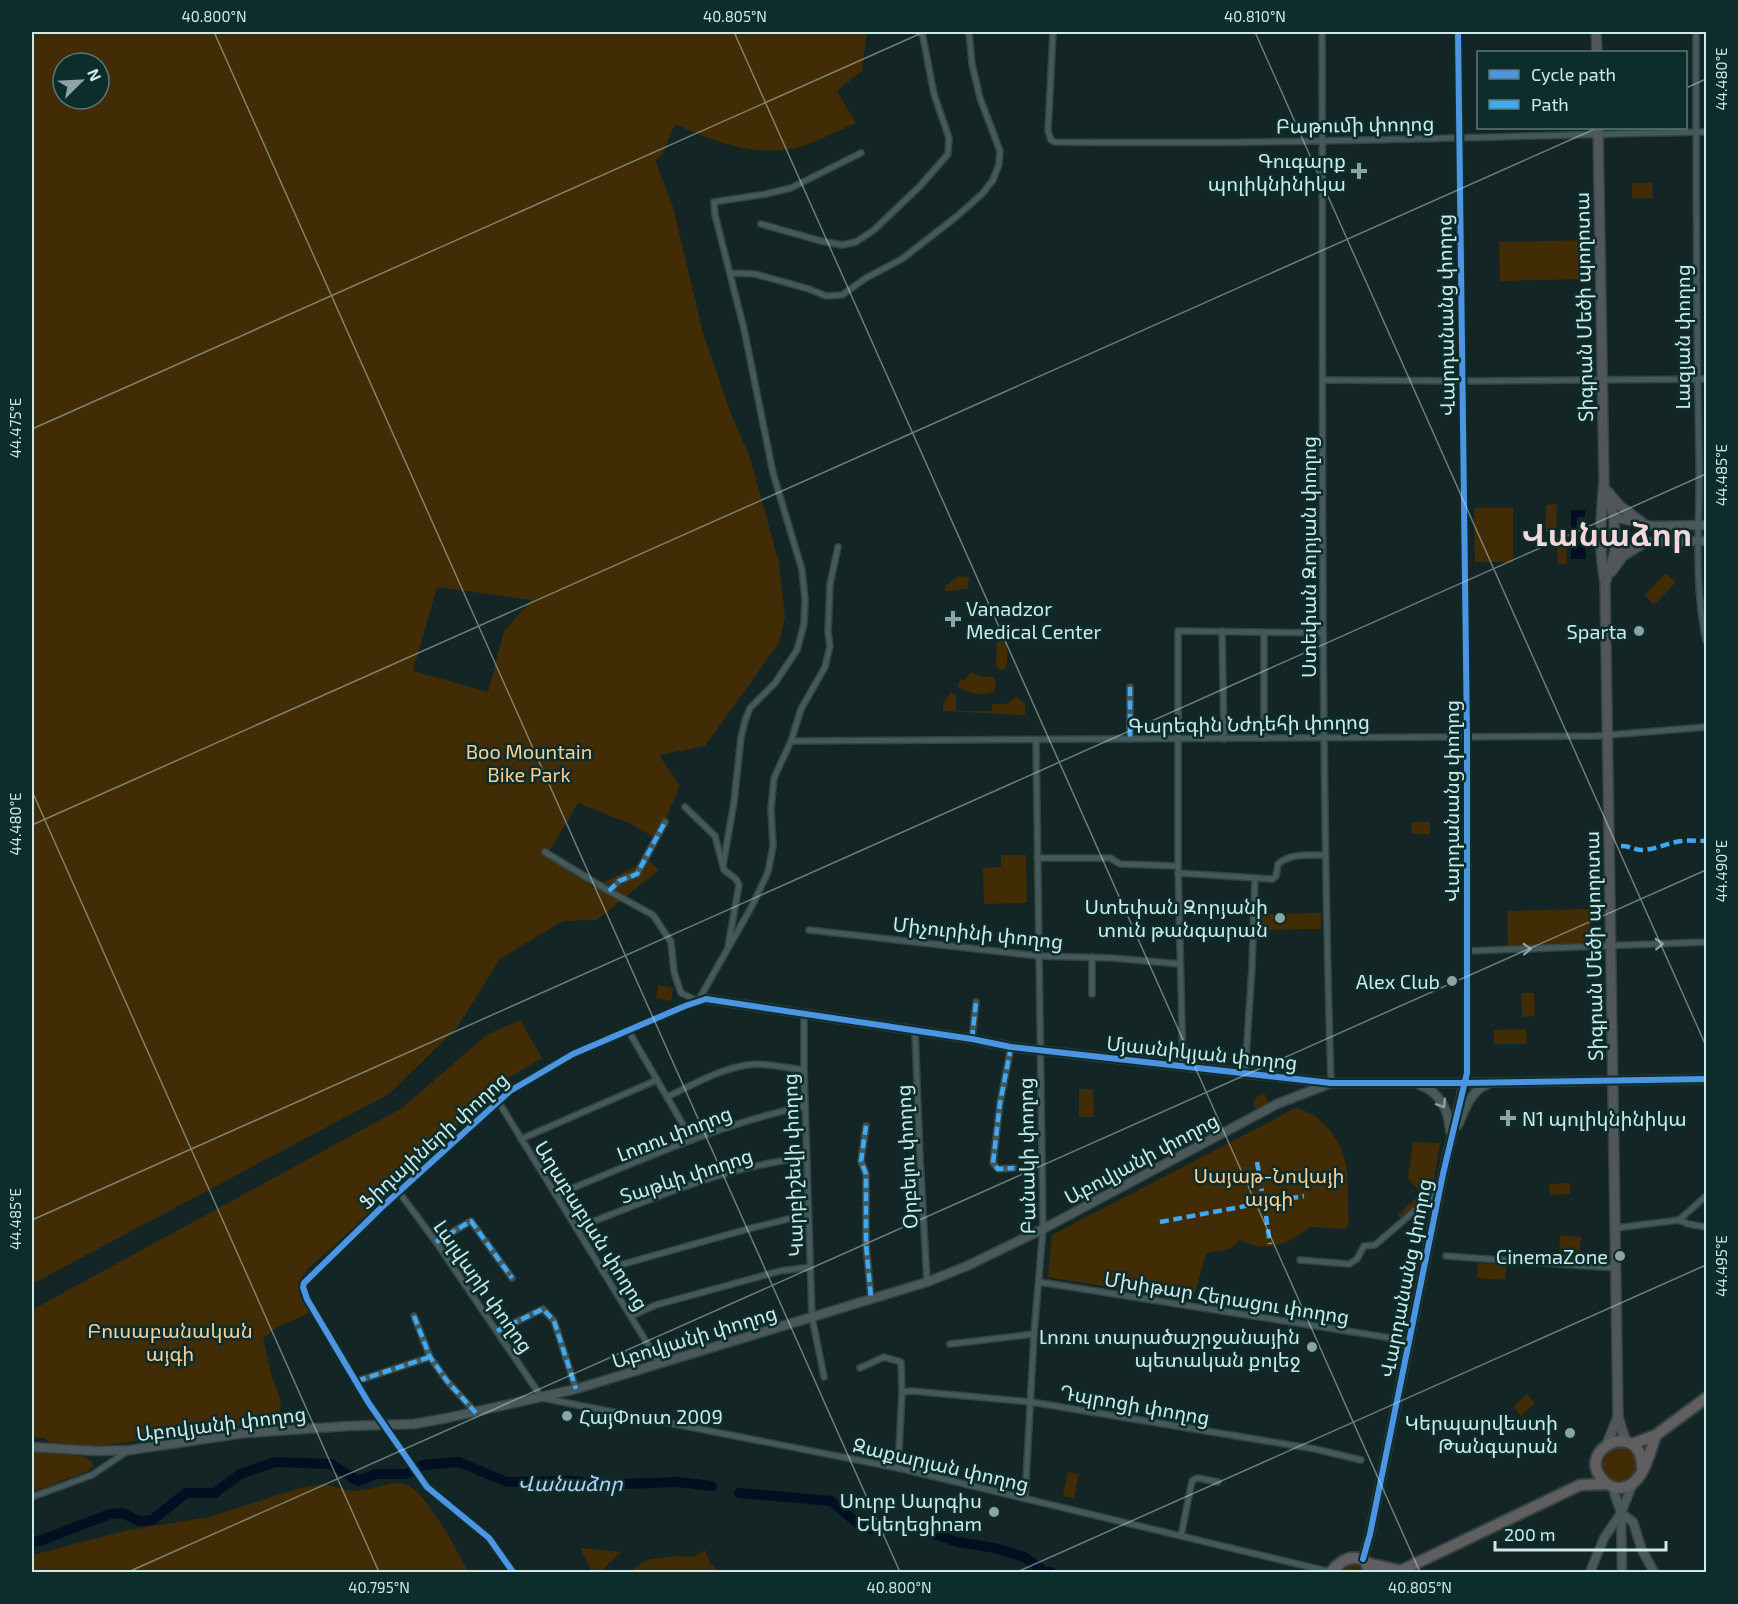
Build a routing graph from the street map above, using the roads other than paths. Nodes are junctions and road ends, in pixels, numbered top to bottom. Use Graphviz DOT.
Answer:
graph roads {
  1 [pos="922,32"];
  2 [pos="969,32"];
  3 [pos="1053,32"];
  4 [pos="1322,32"];
  5 [pos="1458,32"];
  6 [pos="1596,32"];
  7 [pos="1696,32"];
  8 [pos="1597,51"];
  9 [pos="1598,131"];
  10 [pos="1696,132"];
  11 [pos="1707,132"];
  12 [pos="1460,137"];
  13 [pos="1322,140"];
  14 [pos="861,153"];
  15 [pos="761,224"];
  16 [pos="730,273"];
  17 [pos="1603,379"];
  18 [pos="1697,379"];
  19 [pos="1707,379"];
  20 [pos="1323,380"];
  21 [pos="1462,381"];
  22 [pos="1604,485"];
  23 [pos="1614,517"];
  24 [pos="1600,522"];
  25 [pos="1644,524"];
  26 [pos="1702,525"];
  27 [pos="1702,541"];
  28 [pos="1645,542"];
  29 [pos="838,547"];
  30 [pos="1600,548"];
  31 [pos="1615,552"];
  32 [pos="1605,582"];
  33 [pos="1222,631"];
  34 [pos="1264,632"];
  35 [pos="1323,633"];
  36 [pos="1707,641"];
  37 [pos="1130,687"];
  38 [pos="1707,727"];
  39 [pos="1608,735"];
  40 [pos="1324,737"];
  41 [pos="1467,737"];
  42 [pos="1224,738"];
  43 [pos="1264,738"];
  44 [pos="1130,739"];
  45 [pos="1178,739"];
  46 [pos="1036,740"];
  47 [pos="791,741"];
  48 [pos="685,807"];
  49 [pos="665,822"];
  50 [pos="545,852"];
  51 [pos="1325,855"];
  52 [pos="1037,858"];
  53 [pos="723,865"];
  54 [pos="1178,866"];
  55 [pos="1178,873"];
  56 [pos="1255,878"];
  57 [pos="609,891"];
  58 [pos="809,930"];
  59 [pos="1707,942"];
  60 [pos="1611,946"];
  61 [pos="1468,951"];
  62 [pos="727,952"];
  63 [pos="1039,956"];
  64 [pos="1092,957"];
  65 [pos="1180,964"];
  66 [pos="1092,994"];
  67 [pos="698,1001"];
  68 [pos="976,1002"];
  69 [pos="804,1013"];
  70 [pos="628,1030"];
  71 [pos="915,1031"];
  72 [pos="972,1039"];
  73 [pos="1011,1047"];
  74 [pos="1039,1050"];
  75 [pos="1183,1066"];
  76 [pos="804,1070"];
  77 [pos="1245,1073"];
  78 [pos="1707,1079"];
  79 [pos="657,1080"];
  80 [pos="1613,1081"];
  81 [pos="1331,1083"];
  82 [pos="1414,1083"];
  83 [pos="1464,1083"];
  84 [pos="1492,1083"];
  85 [pos="667,1097"];
  86 [pos="498,1101"];
  87 [pos="805,1106"];
  88 [pos="867,1126"];
  89 [pos="521,1139"];
  90 [pos="1451,1139"];
  91 [pos="692,1140"];
  92 [pos="806,1158"];
  93 [pos="1014,1167"];
  94 [pos="1440,1189"];
  95 [pos="399,1192"];
  96 [pos="556,1195"];
  97 [pos="1707,1196"];
  98 [pos="808,1214"];
  99 [pos="1679,1220"];
  100 [pos="1707,1227"];
  101 [pos="576,1228"];
  102 [pos="1616,1228"];
  103 [pos="1043,1229"];
  104 [pos="436,1242"];
  105 [pos="1446,1256"];
  106 [pos="1300,1260"];
  107 [pos="810,1267"];
  108 [pos="1616,1268"];
  109 [pos="602,1270"];
  110 [pos="512,1278"];
  111 [pos="927,1282"];
  112 [pos="1039,1282"];
  113 [pos="871,1298"];
  114 [pos="414,1316"];
  115 [pos="631,1316"];
  116 [pos="813,1317"];
  117 [pos="497,1331"];
  118 [pos="1034,1334"];
  119 [pos="1410,1341"];
  120 [pos="950,1344"];
  121 [pos="430,1357"];
  122 [pos="660,1364"];
  123 [pos="860,1368"];
  124 [pos="824,1377"];
  125 [pos="357,1381"];
  126 [pos="576,1389"];
  127 [pos="902,1392"];
  128 [pos="542,1398"];
  129 [pos="1707,1398"];
  130 [pos="1030,1402"];
  131 [pos="476,1413"];
  132 [pos="1618,1417"];
  133 [pos="384,1425"];
  134 [pos="1656,1435"];
  135 [pos="1629,1443"];
  136 [pos="1607,1444"];
  137 [pos="32,1447"];
  138 [pos="130,1450"];
  139 [pos="1361,1460"];
  140 [pos="1596,1467"];
  141 [pos="898,1468"];
  142 [pos="1642,1468"];
  143 [pos="1218,1482"];
  144 [pos="1633,1483"];
  145 [pos="1581,1485"];
  146 [pos="1609,1485"];
  147 [pos="32,1497"];
  148 [pos="1025,1499"];
  149 [pos="1621,1513"];
  150 [pos="1181,1536"];
  151 [pos="1366,1565"];
  152 [pos="1400,1571"];
  153 [pos="513,1572"];
  154 [pos="1331,1572"];
  155 [pos="1590,1572"];
  156 [pos="1622,1572"];
  157 [pos="1654,1572"];
  1 -- 15 [label="street"];
  2 -- 16 [label="street"];
  3 -- 13 [label="street, Բաթումի փողոց"];
  4 -- 13 [label="street, Ստեփան Զորյան փողոց"];
  5 -- 12 [label="street, Վարդանանց փողոց"];
  6 -- 8 [label="main road"];
  7 -- 10 [label="street, Լազյան փողոց"];
  9 -- 10 [label="street, Բաթումի փողոց"];
  9 -- 12 [label="street, Բաթումի փողոց"];
  9 -- 17 [label="main road, Տիգրան Մեծի պողոտա"];
  10 -- 11 [label="street, Բաթումի փողոց"];
  10 -- 18 [label="street, Լազյան փողոց"];
  12 -- 13 [label="street, Բաթումի փողոց"];
  12 -- 21 [label="street, Վարդանանց փողոց"];
  13 -- 20 [label="street, Ստեփան Զորյան փողոց"];
  14 -- 16 [label="street"];
  16 -- 53 [label="street"];
  17 -- 18 [label="street"];
  17 -- 21 [label="street"];
  17 -- 22 [label="main road, Տիգրան Մեծի պողոտա"];
  18 -- 19 [label="street"];
  18 -- 26 [label="street, Լազյան փողոց"];
  20 -- 21 [label="street"];
  20 -- 35 [label="street, Ստեփան Զորյան փողոց"];
  21 -- 41 [label="street, Վարդանանց փողոց"];
  22 -- 23 [label="main road, Տիգրան Մեծի պողոտա"];
  22 -- 24 [label="main road, Տիգրան Մեծի պողոտա"];
  22 -- 25 [label="main road"];
  23 -- 24 [label="main road"];
  23 -- 25 [label="street"];
  23 -- 31 [label="main road, Տիգրան Մեծի պողոտա"];
  24 -- 30 [label="main road, Տիգրան Մեծի պողոտա"];
  25 -- 26 [label="street"];
  26 -- 27 [label="street, Լազյան փողոց"];
  27 -- 28 [label="street"];
  27 -- 36 [label="street, Լազյան փողոց"];
  28 -- 31 [label="street"];
  28 -- 32 [label="main road"];
  29 -- 47 [label="street"];
  30 -- 31 [label="main road"];
  30 -- 32 [label="main road, Տիգրան Մեծի պողոտա"];
  31 -- 32 [label="main road, Տիգրան Մեծի պողոտա"];
  32 -- 39 [label="main road, Տիգրան Մեծի պողոտա"];
  33 -- 34 [label="street"];
  33 -- 42 [label="street"];
  33 -- 45 [label="street"];
  34 -- 35 [label="street"];
  34 -- 43 [label="street"];
  35 -- 40 [label="street, Ստեփան Զորյան փողոց"];
  37 -- 44 [label="street"];
  38 -- 39 [label="street, Գարեգին Նժդեհի փողոց"];
  39 -- 41 [label="street, Գարեգին Նժդեհի փողոց"];
  39 -- 60 [label="main road, Տիգրան Մեծի պողոտա"];
  40 -- 41 [label="street, Գարեգին Նժդեհի փողոց"];
  40 -- 43 [label="street, Գարեգին Նժդեհի փողոց"];
  40 -- 51 [label="street, Ստեփան Զորյան փողոց"];
  41 -- 61 [label="street, Վարդանանց փողոց"];
  42 -- 43 [label="street, Գարեգին Նժդեհի փողոց"];
  42 -- 45 [label="street, Գարեգին Նժդեհի փողոց"];
  44 -- 45 [label="street, Գարեգին Նժդեհի փողոց"];
  44 -- 46 [label="street, Գարեգին Նժդեհի փողոց"];
  45 -- 54 [label="street"];
  46 -- 47 [label="street, Գարեգին Նժդեհի փողոց"];
  46 -- 52 [label="street, Բանակի փողոց"];
  47 -- 62 [label="street"];
  48 -- 53 [label="street"];
  49 -- 57 [label="street"];
  50 -- 57 [label="street"];
  51 -- 56 [label="street"];
  51 -- 81 [label="street, Ստեփան Զորյան փողոց"];
  52 -- 54 [label="street"];
  52 -- 63 [label="street, Բանակի փողոց"];
  53 -- 62 [label="street"];
  54 -- 55 [label="street"];
  55 -- 56 [label="street"];
  55 -- 65 [label="street"];
  56 -- 77 [label="street"];
  57 -- 67 [label="street"];
  58 -- 63 [label="street, Միչուրինի փողոց"];
  60 -- 59 [label="street, one-way"];
  61 -- 60 [label="street, one-way"];
  60 -- 80 [label="main road, Տիգրան Մեծի պողոտա"];
  61 -- 83 [label="street, Վարդանանց փողոց"];
  62 -- 67 [label="street"];
  63 -- 64 [label="street, Միչուրինի փողոց"];
  63 -- 74 [label="street, Բանակի փողոց"];
  64 -- 65 [label="street, Միչուրինի փողոց"];
  64 -- 66 [label="street"];
  65 -- 75 [label="street"];
  67 -- 69 [label="street, Մյասնիկյան փողոց"];
  67 -- 70 [label="street, Ֆիդայիների փողոց"];
  68 -- 72 [label="street"];
  69 -- 71 [label="street, Մյասնիկյան փողոց"];
  69 -- 76 [label="street, Կարբիշեվի փողոց"];
  70 -- 79 [label="street"];
  70 -- 86 [label="street, Ֆիդայիների փողոց"];
  71 -- 72 [label="street, Մյասնիկյան փողոց"];
  71 -- 111 [label="street, Օրբելու փողոց"];
  72 -- 73 [label="street, Մյասնիկյան փողոց"];
  73 -- 74 [label="street, Մյասնիկյան փողոց"];
  73 -- 93 [label="street"];
  74 -- 75 [label="street, Մյասնիկյան փողոց"];
  74 -- 103 [label="street, Բանակի փողոց"];
  75 -- 77 [label="street, Մյասնիկյան փողոց"];
  76 -- 85 [label="street"];
  76 -- 87 [label="street, Կարբիշեվի փողոց"];
  77 -- 81 [label="street, Մյասնիկյան փողոց"];
  78 -- 80 [label="street, Մյասնիկյան փողոց"];
  79 -- 85 [label="street"];
  79 -- 89 [label="street"];
  80 -- 84 [label="street, Մյասնիկյան փողոց"];
  80 -- 102 [label="main road, Տիգրան Մեծի պողոտա"];
  81 -- 82 [label="street, Մյասնիկյան փողոց"];
  81 -- 103 [label="street, Աբովյանի փողոց"];
  82 -- 83 [label="street, Մյասնիկյան փողոց"];
  82 -- 90 [label="street, one-way"];
  83 -- 84 [label="street, Մյասնիկյան փողոց"];
  83 -- 90 [label="street, Վարդանանց փողոց"];
  84 -- 90 [label="street"];
  85 -- 91 [label="street"];
  86 -- 89 [label="street, Աղաբաբյան փողոց"];
  86 -- 95 [label="street, Ֆիդայիների փողոց"];
  87 -- 91 [label="street, Լոռու փողոց"];
  87 -- 92 [label="street, Կարբիշեվի փողոց"];
  88 -- 113 [label="street"];
  89 -- 96 [label="street, Աղաբաբյան փողոց"];
  90 -- 94 [label="street, Վարդանանց փողոց"];
  91 -- 96 [label="street, Լոռու փողոց"];
  92 -- 98 [label="street, Կարբիշեվի փողոց"];
  92 -- 101 [label="street, Տաթևի փողոց"];
  94 -- 106 [label="street"];
  94 -- 119 [label="street, Վարդանանց փողոց"];
  95 -- 104 [label="street, Լալվարի փողոց"];
  95 -- 125 [label="street, Ֆիդայիների փողոց"];
  96 -- 101 [label="street, Աղաբաբյան փողոց"];
  97 -- 99 [label="street"];
  98 -- 107 [label="street, Կարբիշեվի փողոց"];
  98 -- 109 [label="street"];
  99 -- 100 [label="street"];
  99 -- 102 [label="street"];
  101 -- 109 [label="street, Աղաբաբյան փողոց"];
  102 -- 108 [label="main road, Տիգրան Մեծի պողոտա"];
  103 -- 111 [label="street, Աբովյանի փողոց"];
  103 -- 112 [label="street, Բանակի փողոց"];
  104 -- 110 [label="street"];
  104 -- 117 [label="street, Լալվարի փողոց"];
  105 -- 108 [label="street"];
  107 -- 115 [label="street"];
  107 -- 116 [label="street, Կարբիշեվի փողոց"];
  108 -- 132 [label="main road, Տիգրան Մեծի պողոտա"];
  109 -- 115 [label="street, Աղաբաբյան փողոց"];
  111 -- 113 [label="street, Աբովյանի փողոց"];
  112 -- 118 [label="street, Բանակի փողոց"];
  112 -- 119 [label="street, Մխիթար Հերացու փողոց"];
  113 -- 116 [label="street, Աբովյանի փողոց"];
  114 -- 121 [label="street"];
  115 -- 122 [label="street, Աղաբաբյան փողոց"];
  116 -- 122 [label="street, Աբովյանի փողոց"];
  116 -- 124 [label="street, Կարբիշեվի փողոց"];
  117 -- 126 [label="street"];
  117 -- 128 [label="street, Լալվարի փողոց"];
  118 -- 120 [label="street"];
  118 -- 130 [label="street, Բանակի փողոց"];
  119 -- 151 [label="street, Վարդանանց փողոց"];
  121 -- 125 [label="street"];
  121 -- 131 [label="street"];
  122 -- 126 [label="street, Աբովյանի փողոց"];
  123 -- 127 [label="street"];
  125 -- 133 [label="street"];
  126 -- 128 [label="street, Աբովյանի փողոց"];
  127 -- 130 [label="street, Դպրոցի փողոց"];
  127 -- 141 [label="street"];
  128 -- 131 [label="street, Աբովյանի փողոց"];
  128 -- 141 [label="street, Զաքարյան փողոց"];
  129 -- 134 [label="highway"];
  130 -- 139 [label="street, Դպրոցի փողոց"];
  130 -- 148 [label="street, Բանակի փողոց"];
  131 -- 133 [label="street, Աբովյանի փողոց"];
  132 -- 135 [label="main road, Տիգրան Մեծի պողոտա"];
  132 -- 136 [label="main road, Տիգրան Մեծի պողոտա"];
  133 -- 138 [label="street, Աբովյանի փողոց"];
  133 -- 153 [label="street"];
  134 -- 135 [label="highway"];
  134 -- 142 [label="highway"];
  135 -- 136 [label="highway"];
  135 -- 142 [label="highway"];
  136 -- 140 [label="highway"];
  137 -- 138 [label="street"];
  138 -- 147 [label="street, Աբովյանի փողոց"];
  140 -- 145 [label="highway"];
  140 -- 146 [label="highway"];
  141 -- 148 [label="street, Զաքարյան փողոց"];
  142 -- 144 [label="highway"];
  143 -- 150 [label="street"];
  144 -- 146 [label="highway"];
  144 -- 149 [label="street"];
  145 -- 146 [label="highway"];
  145 -- 152 [label="highway"];
  146 -- 149 [label="street"];
  148 -- 150 [label="street, Զաքարյան փողոց"];
  149 -- 155 [label="street"];
  149 -- 156 [label="street"];
  149 -- 157 [label="street"];
  150 -- 154 [label="street, Զաքարյան փողոց"];
  151 -- 152 [label="highway"];
  151 -- 154 [label="highway"];
}
